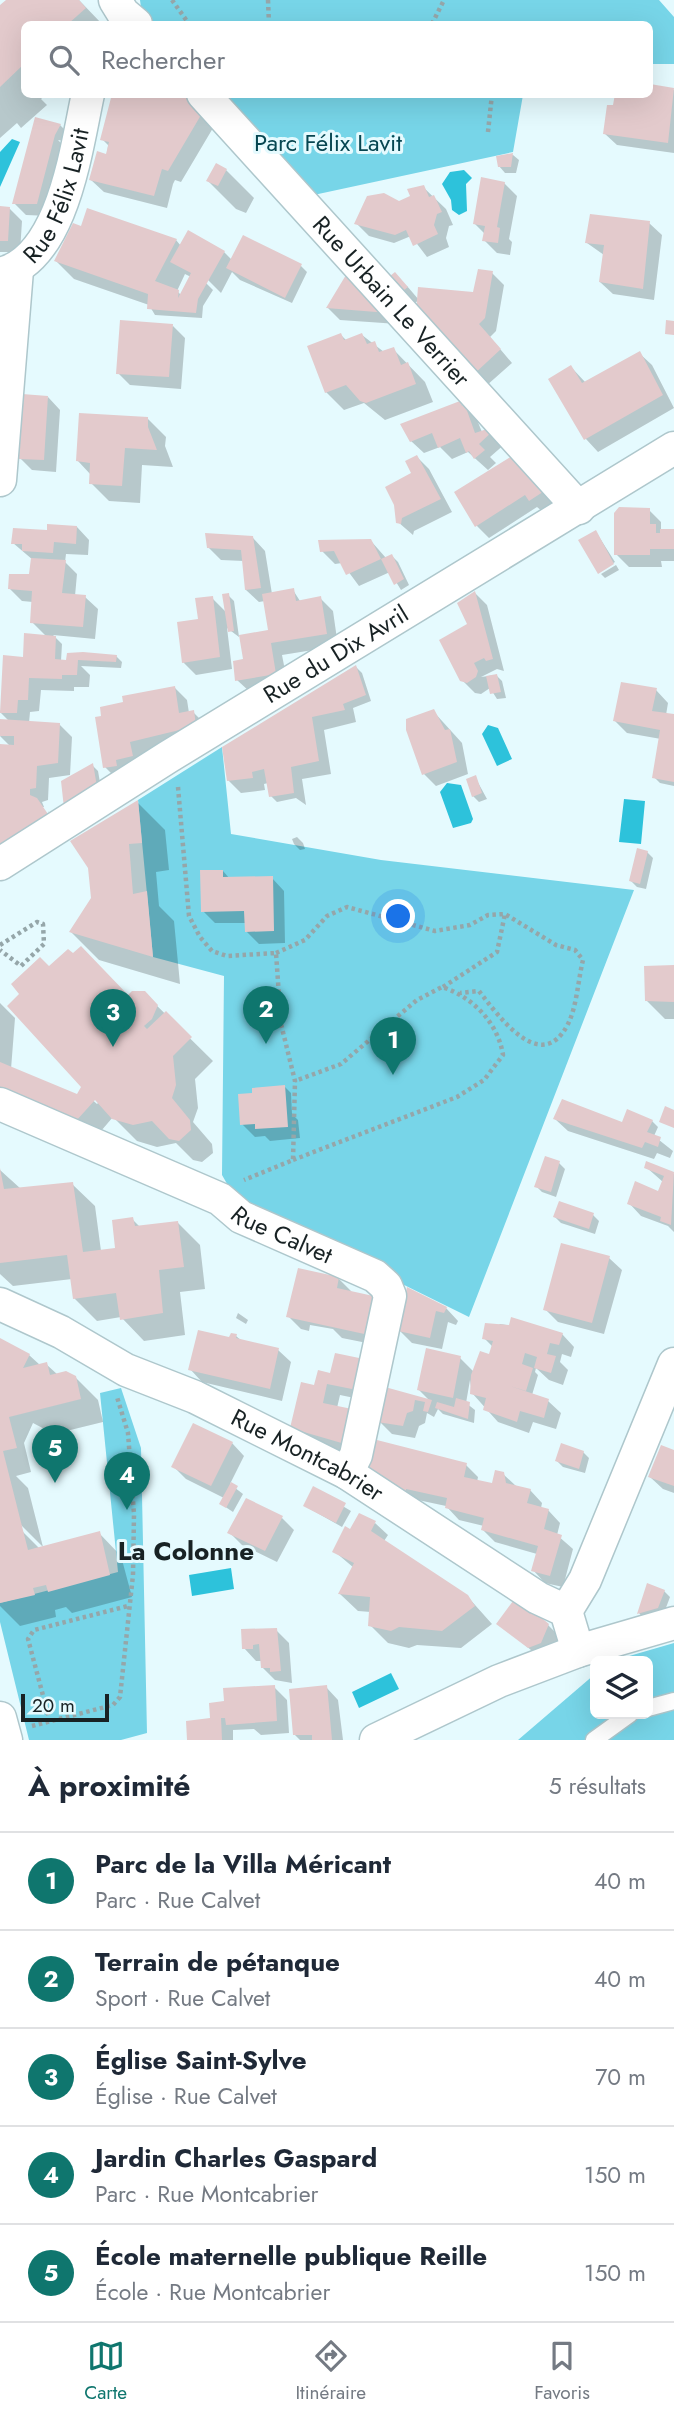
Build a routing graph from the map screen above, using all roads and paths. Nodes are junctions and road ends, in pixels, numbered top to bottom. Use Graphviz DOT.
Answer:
graph roads {
  1 [pos="172,0"];
  2 [pos="268,0"];
  3 [pos="444,0"];
  4 [pos="187,21"];
  5 [pos="269,21"];
  6 [pos="434,21"];
  7 [pos="88,98"];
  8 [pos="206,98"];
  9 [pos="492,98"];
  10 [pos="488,132"];
  11 [pos="9,272"];
  12 [pos="674,448"];
  13 [pos="0,480"];
  14 [pos="579,508"];
  15 [pos="168,757"];
  16 [pos="0,864"];
  17 [pos="505,914"];
  18 [pos="0,948"];
  19 [pos="276,953"];
  20 [pos="442,987"];
  21 [pos="460,993"];
  22 [pos="295,1081"];
  23 [pos="0,1104"];
  24 [pos="293,1160"];
  25 [pos="220,1199"];
  26 [pos="0,1304"];
  27 [pos="674,1364"];
  28 [pos="126,1370"];
  29 [pos="347,1473"];
  30 [pos="128,1606"];
  31 [pos="566,1611"];
  32 [pos="674,1623"];
  33 [pos="578,1651"];
  34 [pos="674,1701"];
  35 [pos="653,1707"];
  36 [pos="623,1719"];
  37 [pos="50,1722"];
  38 [pos="3,1730"];
  39 [pos="595,1739"];
  40 [pos="376,1740"];
  1 -- 4 [label="path"];
  2 -- 5 [label="path"];
  3 -- 6 [label="path"];
  7 -- 11 [label="street, Rue Félix Lavit"];
  8 -- 14 [label="street, Rue Urbain Le Verrier"];
  9 -- 10 [label="path"];
  11 -- 13 [label="street"];
  12 -- 14 [label="street, Rue du Dix Avril"];
  14 -- 15 [label="street, Rue du Dix Avril"];
  15 -- 16 [label="street, Rue du Dix Avril"];
  15 -- 19 [label="path"];
  17 -- 19 [label="path"];
  17 -- 20 [label="path"];
  17 -- 21 [label="path"];
  18 -- 18 [label="path"];
  19 -- 22 [label="path"];
  20 -- 21 [label="path"];
  20 -- 22 [label="path"];
  21 -- 24 [label="path"];
  22 -- 24 [label="path"];
  23 -- 25 [label="street, Rue Calvet"];
  24 -- 25 [label="path"];
  25 -- 29 [label="street, Rue Calvet"];
  26 -- 28 [label="street, Rue Montcabrier"];
  27 -- 31 [label="street"];
  28 -- 29 [label="street, Rue Montcabrier"];
  28 -- 30 [label="path"];
  29 -- 31 [label="street, Rue Montcabrier"];
  30 -- 37 [label="path"];
  30 -- 37 [label="path"];
  31 -- 33 [label="street"];
  32 -- 33 [label="street"];
  33 -- 40 [label="street"];
  34 -- 35 [label="lane"];
  36 -- 39 [label="lane"];
  37 -- 38 [label="path"];
}
